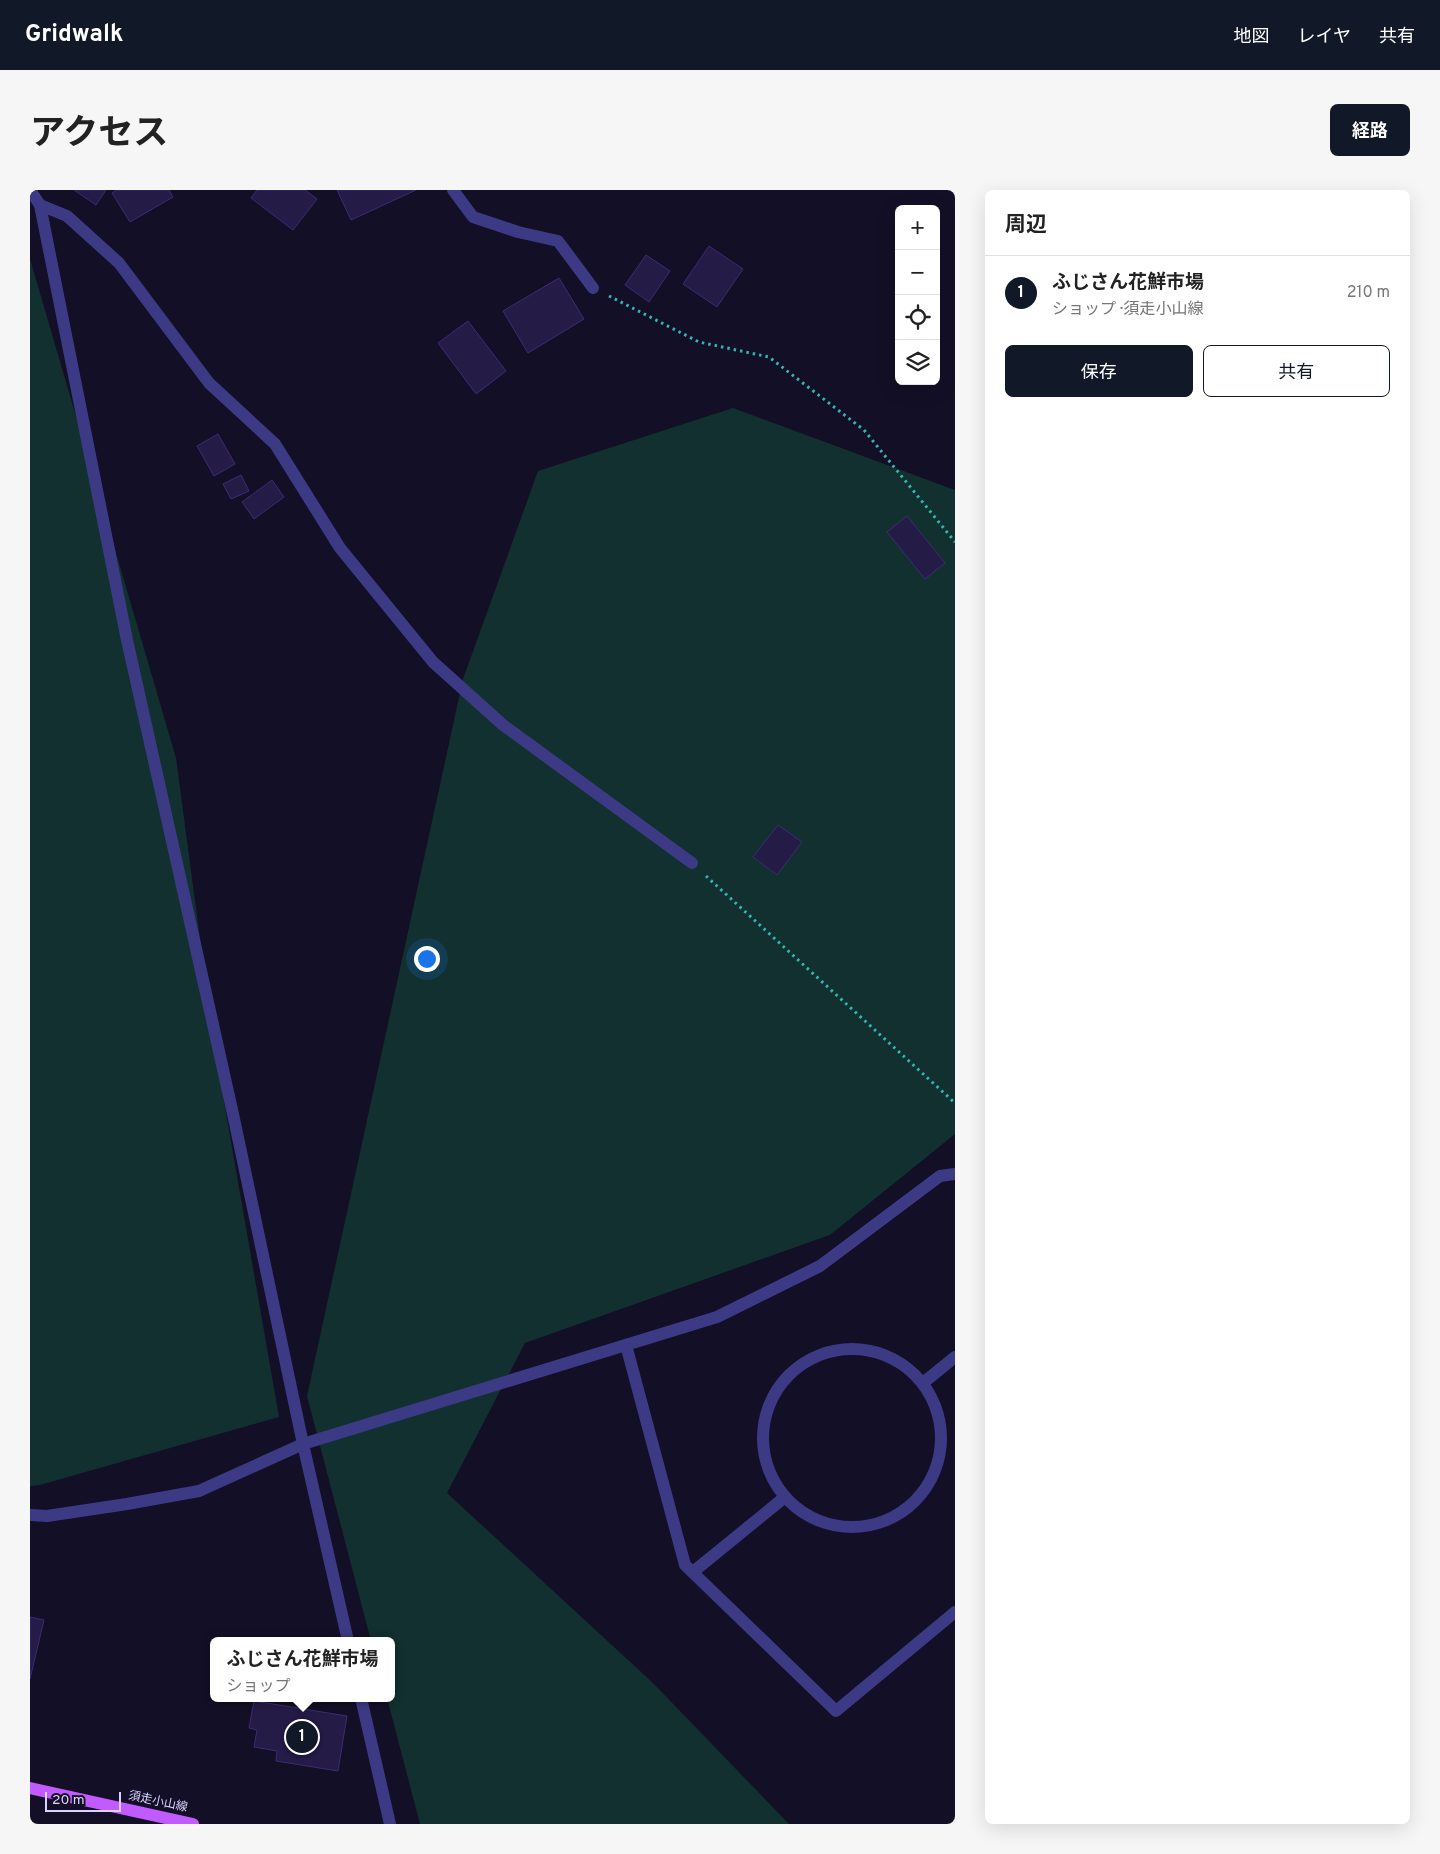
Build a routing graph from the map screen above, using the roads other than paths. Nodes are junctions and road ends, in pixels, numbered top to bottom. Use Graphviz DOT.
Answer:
graph roads {
  1 [pos="30,190"];
  2 [pos="453,190"];
  3 [pos="40,205"];
  4 [pos="593,288"];
  5 [pos="692,863"];
  6 [pos="955,1174"];
  7 [pos="626,1345"];
  8 [pos="955,1357"];
  9 [pos="923,1383"];
  10 [pos="303,1444"];
  11 [pos="785,1497"];
  12 [pos="30,1515"];
  13 [pos="693,1572"];
  14 [pos="955,1612"];
  15 [pos="347,1637"];
  16 [pos="362,1702"];
  17 [pos="30,1788"];
  18 [pos="193,1824"];
  19 [pos="390,1824"];
  1 -- 3 [label="street"];
  2 -- 4 [label="street"];
  3 -- 5 [label="street"];
  3 -- 10 [label="street"];
  6 -- 7 [label="street"];
  7 -- 10 [label="street"];
  7 -- 13 [label="street"];
  8 -- 9 [label="street"];
  9 -- 11 [label="street"];
  9 -- 11 [label="street"];
  10 -- 12 [label="street"];
  10 -- 15 [label="street"];
  11 -- 13 [label="street"];
  13 -- 14 [label="street"];
  16 -- 19 [label="street"];
  17 -- 18 [label="main road, 須走小山線"];
}
